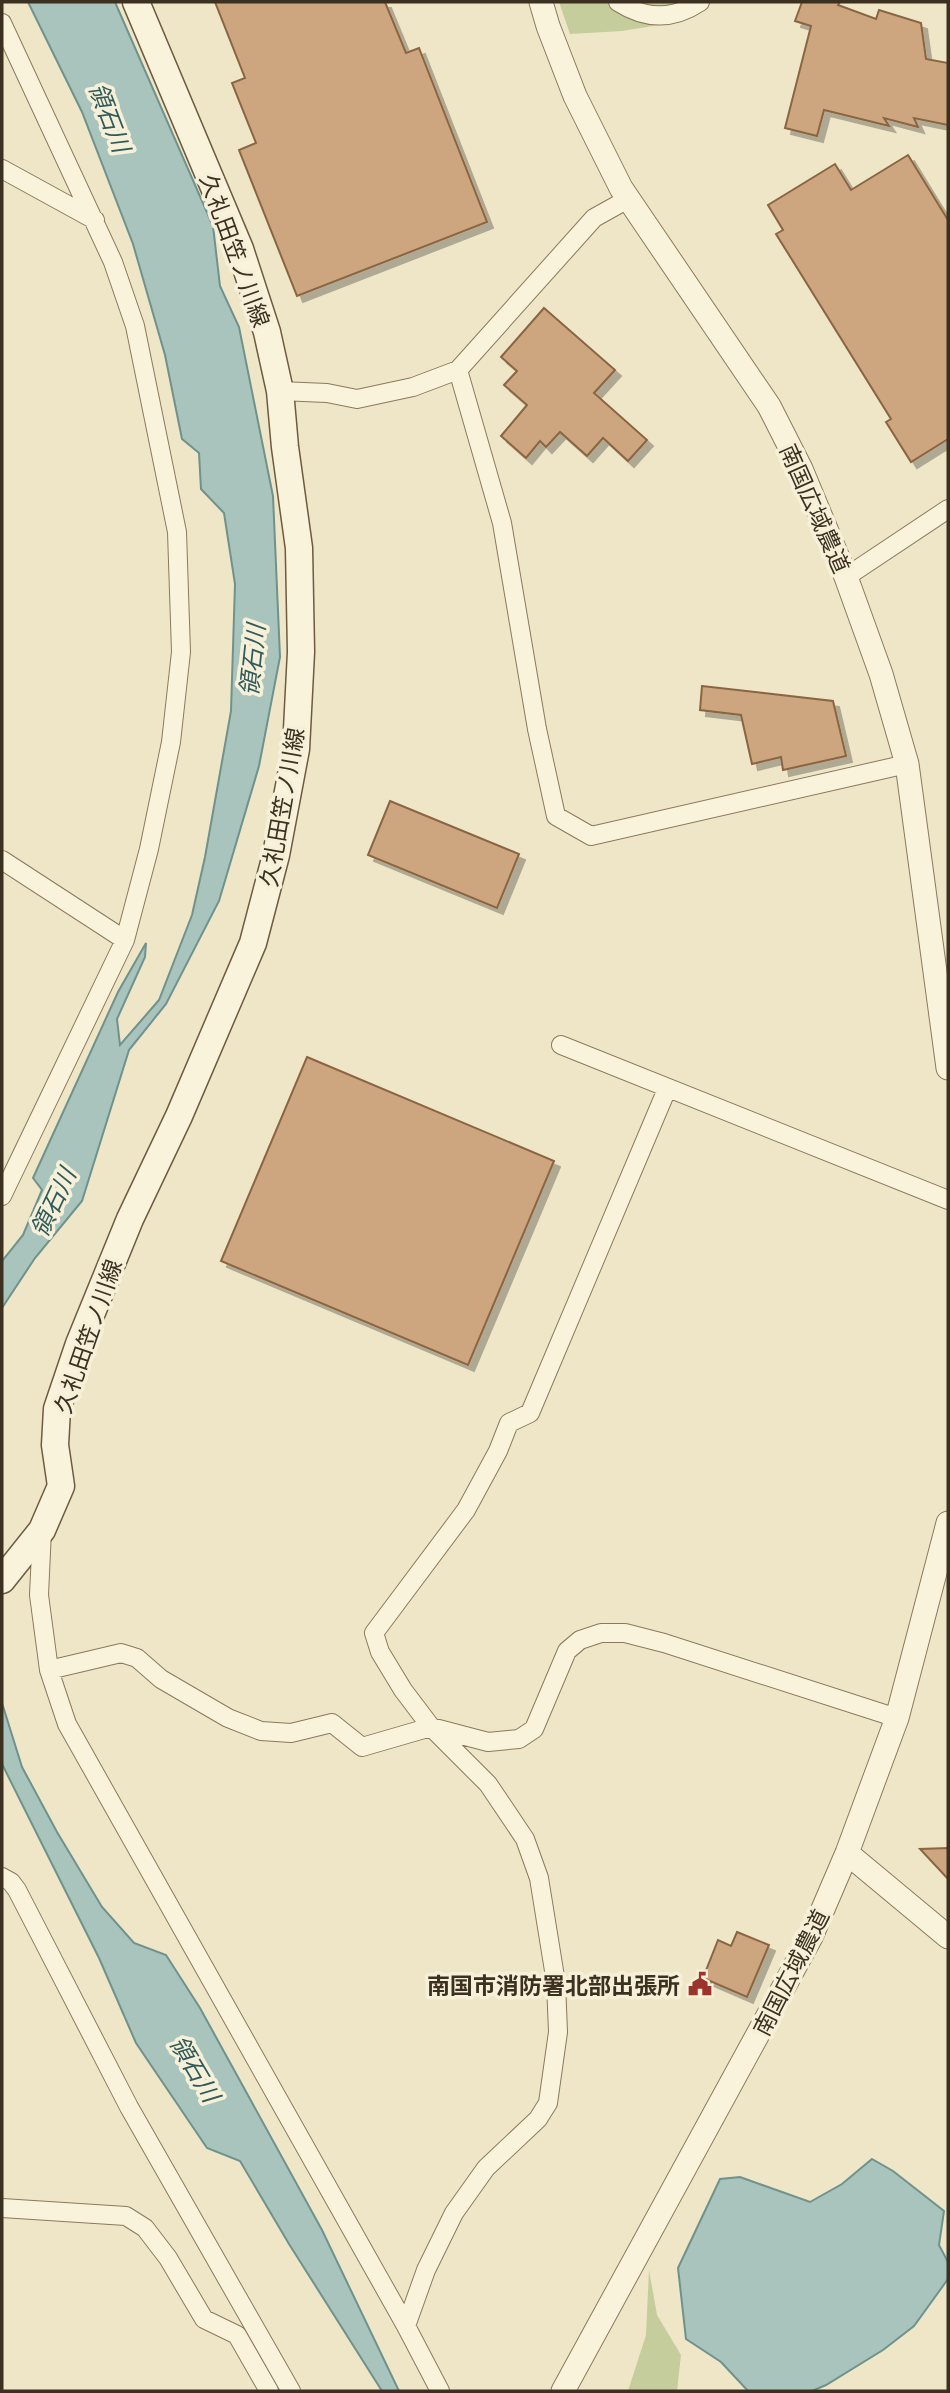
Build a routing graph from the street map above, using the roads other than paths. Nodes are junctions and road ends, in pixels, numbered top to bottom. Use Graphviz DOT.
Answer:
graph roads {
  1 [pos="136,2"];
  2 [pos="541,2"];
  3 [pos="618,2"];
  4 [pos="701,2"];
  5 [pos="3,32"];
  6 [pos="2,169"];
  7 [pos="628,199"];
  8 [pos="95,220"];
  9 [pos="458,370"];
  10 [pos="280,391"];
  11 [pos="948,509"];
  12 [pos="846,577"];
  13 [pos="907,764"];
  14 [pos="2,860"];
  15 [pos="125,940"];
  16 [pos="561,1045"];
  17 [pos="948,1068"];
  18 [pos="667,1089"];
  19 [pos="2,1196"];
  20 [pos="948,1200"];
  21 [pos="948,1523"];
  22 [pos="35,1539"];
  23 [pos="2,1580"];
  24 [pos="49,1670"];
  25 [pos="897,1718"];
  26 [pos="430,1727"];
  27 [pos="847,1853"];
  28 [pos="2,1877"];
  29 [pos="948,1937"];
  30 [pos="2,2208"];
  31 [pos="406,2326"];
  32 [pos="269,2391"];
  33 [pos="291,2391"];
  34 [pos="440,2391"];
  35 [pos="563,2391"];
  1 -- 10 [label="main road, 久礼田笠ノ川線"];
  2 -- 7 [label="street, 南国広域農道"];
  3 -- 4 [label="street"];
  5 -- 8 [label="street"];
  6 -- 8 [label="street"];
  7 -- 9 [label="street"];
  7 -- 12 [label="street, 南国広域農道"];
  8 -- 15 [label="street"];
  9 -- 10 [label="street"];
  9 -- 13 [label="street"];
  10 -- 22 [label="main road, 久礼田笠ノ川線"];
  11 -- 12 [label="street"];
  12 -- 13 [label="street, 南国広域農道"];
  13 -- 17 [label="street, 南国広域農道"];
  14 -- 15 [label="street"];
  15 -- 19 [label="street"];
  16 -- 18 [label="street"];
  18 -- 20 [label="street"];
  18 -- 26 [label="street"];
  21 -- 25 [label="street, 南国広域農道"];
  22 -- 23 [label="main road, 久礼田笠ノ川線"];
  22 -- 24 [label="street"];
  24 -- 26 [label="street"];
  24 -- 31 [label="street"];
  25 -- 26 [label="street"];
  25 -- 27 [label="street, 南国広域農道"];
  26 -- 31 [label="street"];
  27 -- 29 [label="street"];
  27 -- 35 [label="street, 南国広域農道"];
  28 -- 33 [label="street"];
  30 -- 32 [label="street"];
  31 -- 34 [label="street"];
}
